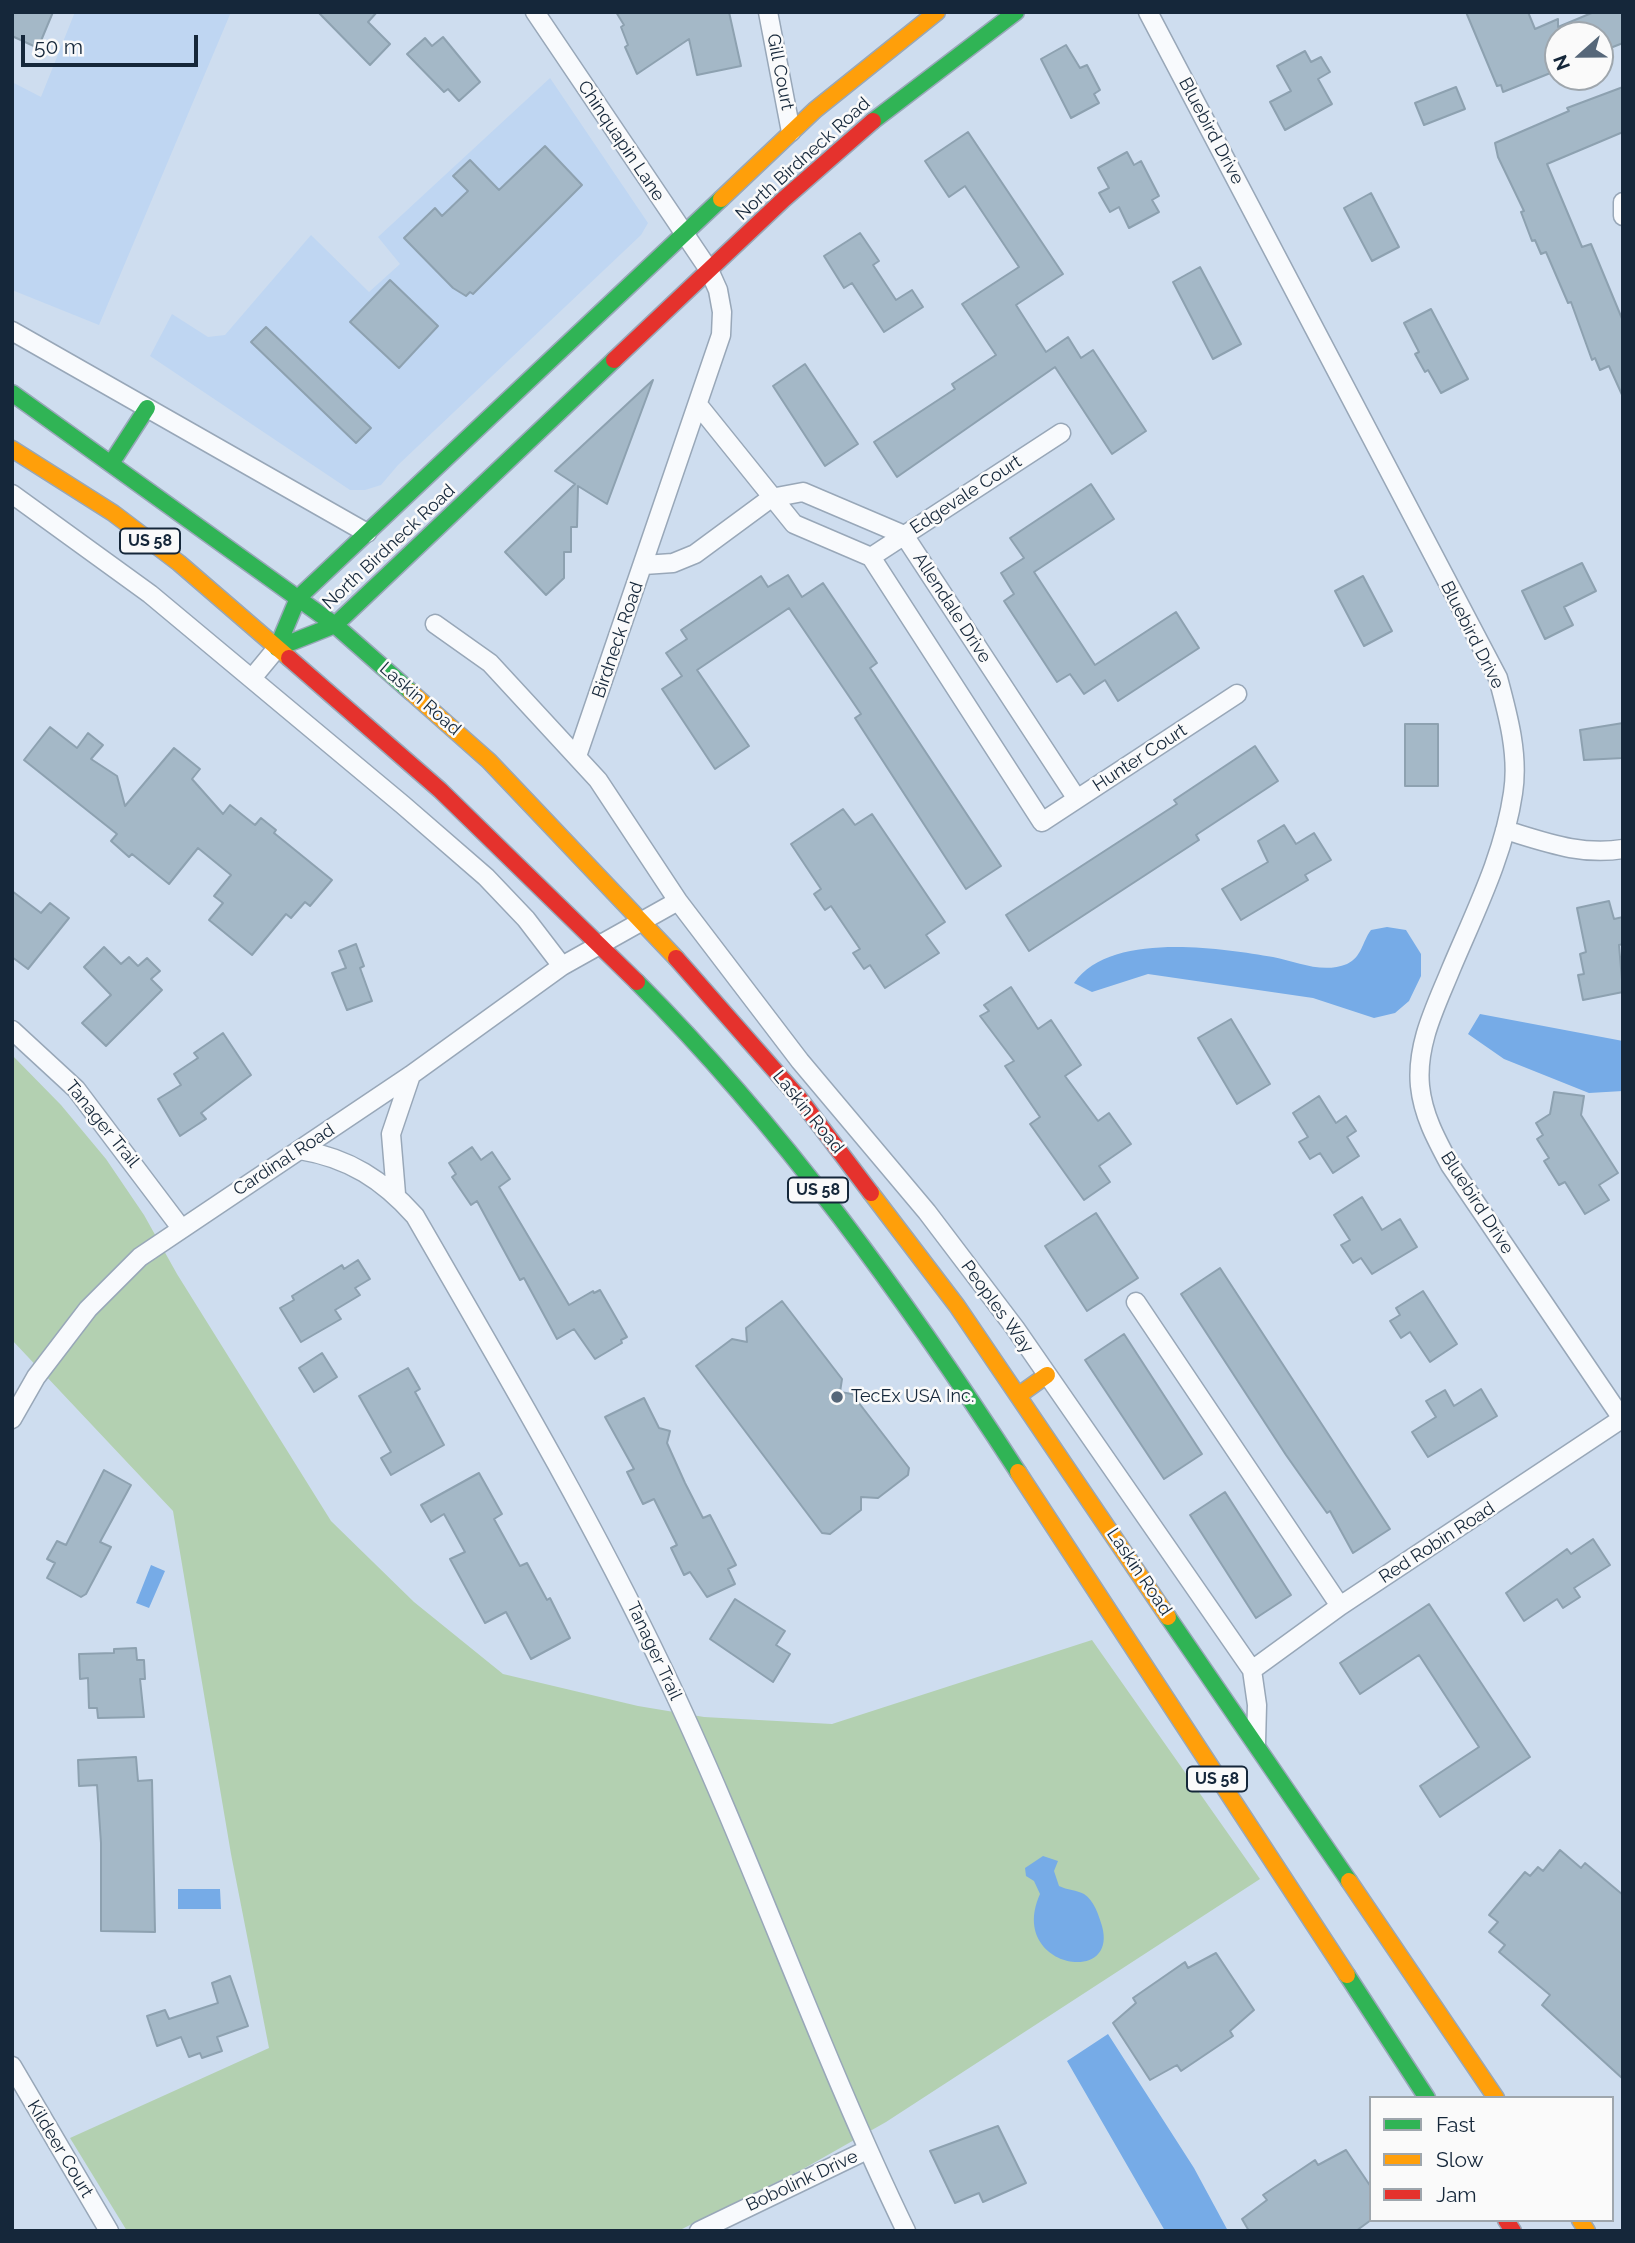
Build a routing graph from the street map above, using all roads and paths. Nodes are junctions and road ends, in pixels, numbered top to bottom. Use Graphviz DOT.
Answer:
graph roads {
  1 [pos="535,12"];
  2 [pos="768,12"];
  3 [pos="937,12"];
  4 [pos="1016,12"];
  5 [pos="1148,12"];
  6 [pos="996,18"];
  7 [pos="791,132"];
  8 [pos="1623,202"];
  9 [pos="1623,216"];
  10 [pos="683,232"];
  11 [pos="709,270"];
  12 [pos="12,331"];
  13 [pos="12,393"];
  14 [pos="699,406"];
  15 [pos="147,408"];
  16 [pos="1061,433"];
  17 [pos="12,449"];
  18 [pos="112,462"];
  19 [pos="12,494"];
  20 [pos="771,498"];
  21 [pos="367,533"];
  22 [pos="904,535"];
  23 [pos="871,556"];
  24 [pos="644,565"];
  25 [pos="298,598"];
  26 [pos="435,624"];
  27 [pos="335,625"];
  28 [pos="277,648"];
  29 [pos="253,677"];
  30 [pos="1237,694"];
  31 [pos="577,756"];
  32 [pos="1077,799"];
  33 [pos="1505,830"];
  34 [pos="1623,849"];
  35 [pos="678,901"];
  36 [pos="641,920"];
  37 [pos="598,943"];
  38 [pos="562,966"];
  39 [pos="12,1030"];
  40 [pos="411,1075"];
  41 [pos="299,1150"];
  42 [pos="396,1194"];
  43 [pos="181,1228"];
  44 [pos="1136,1302"];
  45 [pos="1047,1375"];
  46 [pos="1019,1395"];
  47 [pos="12,1419"];
  48 [pos="1622,1419"];
  49 [pos="1045,1433"];
  50 [pos="1019,1453"];
  51 [pos="1340,1606"];
  52 [pos="1252,1670"];
  53 [pos="1256,1743"];
  54 [pos="12,2066"];
  55 [pos="1426,2096"];
  56 [pos="1495,2096"];
  57 [pos="867,2150"];
  58 [pos="109,2231"];
  59 [pos="699,2231"];
  60 [pos="906,2231"];
  1 -- 10 [label="street, Chinquapin Lane"];
  2 -- 7 [label="street, Gill Court"];
  3 -- 7 [label="main road, North Birdneck Road"];
  4 -- 6 [label="main road, North Birdneck Road"];
  5 -- 33 [label="street, Bluebird Drive"];
  6 -- 11 [label="main road, North Birdneck Road"];
  7 -- 10 [label="main road, North Birdneck Road"];
  8 -- 9 [label="street"];
  10 -- 11 [label="street, Chinquapin Lane"];
  10 -- 21 [label="main road, North Birdneck Road"];
  11 -- 14 [label="street, Birdneck Road"];
  11 -- 27 [label="main road, North Birdneck Road"];
  12 -- 15 [label="street"];
  13 -- 18 [label="main road, Laskin Road / US 58"];
  14 -- 20 [label="street"];
  14 -- 24 [label="street, Birdneck Road"];
  15 -- 18 [label="main road"];
  15 -- 21 [label="street"];
  16 -- 22 [label="street, Edgevale Court"];
  17 -- 28 [label="main road, US 58"];
  18 -- 25 [label="main road, Laskin Road / US 58"];
  19 -- 29 [label="street"];
  20 -- 22 [label="street, Allendale Drive"];
  20 -- 23 [label="street"];
  20 -- 24 [label="street"];
  21 -- 25 [label="main road, North Birdneck Road"];
  22 -- 23 [label="street, Edgevale Court"];
  22 -- 32 [label="street, Allendale Drive"];
  23 -- 32 [label="street, Hunter Court"];
  24 -- 31 [label="street, Birdneck Road"];
  25 -- 27 [label="main road, Laskin Road / US 58"];
  25 -- 28 [label="main road, North Birdneck Road"];
  26 -- 31 [label="street"];
  27 -- 28 [label="main road, North Birdneck Road"];
  27 -- 36 [label="main road, Laskin Road / US 58"];
  28 -- 29 [label="street"];
  28 -- 37 [label="main road, US 58"];
  29 -- 38 [label="street"];
  30 -- 32 [label="street, Hunter Court"];
  31 -- 35 [label="street"];
  33 -- 34 [label="street"];
  33 -- 48 [label="street, Bluebird Drive"];
  35 -- 36 [label="street"];
  35 -- 45 [label="street, Peoples Way"];
  36 -- 37 [label="street"];
  36 -- 46 [label="main road, Laskin Road / US 58"];
  37 -- 38 [label="street, Cardinal Road"];
  37 -- 50 [label="main road, US 58"];
  38 -- 40 [label="street, Cardinal Road"];
  39 -- 43 [label="street, Tanager Trail"];
  40 -- 41 [label="street, Cardinal Road"];
  40 -- 42 [label="street"];
  41 -- 42 [label="street, Tanager Trail"];
  41 -- 43 [label="street, Cardinal Road"];
  42 -- 57 [label="street, Tanager Trail"];
  43 -- 47 [label="street, Cardinal Road"];
  44 -- 51 [label="street"];
  45 -- 46 [label="main road"];
  45 -- 52 [label="street, Peoples Way"];
  46 -- 49 [label="main road, Laskin Road / US 58"];
  48 -- 51 [label="street, Red Robin Road"];
  49 -- 50 [label="main road"];
  49 -- 53 [label="main road, Laskin Road / US 58"];
  50 -- 55 [label="main road, US 58"];
  51 -- 52 [label="street, Red Robin Road"];
  52 -- 53 [label="street, Peoples Way"];
  53 -- 56 [label="main road, Laskin Road / US 58"];
  54 -- 58 [label="street, Kildeer Court"];
  57 -- 59 [label="street, Bobolink Drive"];
  57 -- 60 [label="street, Tanager Trail"];
}
